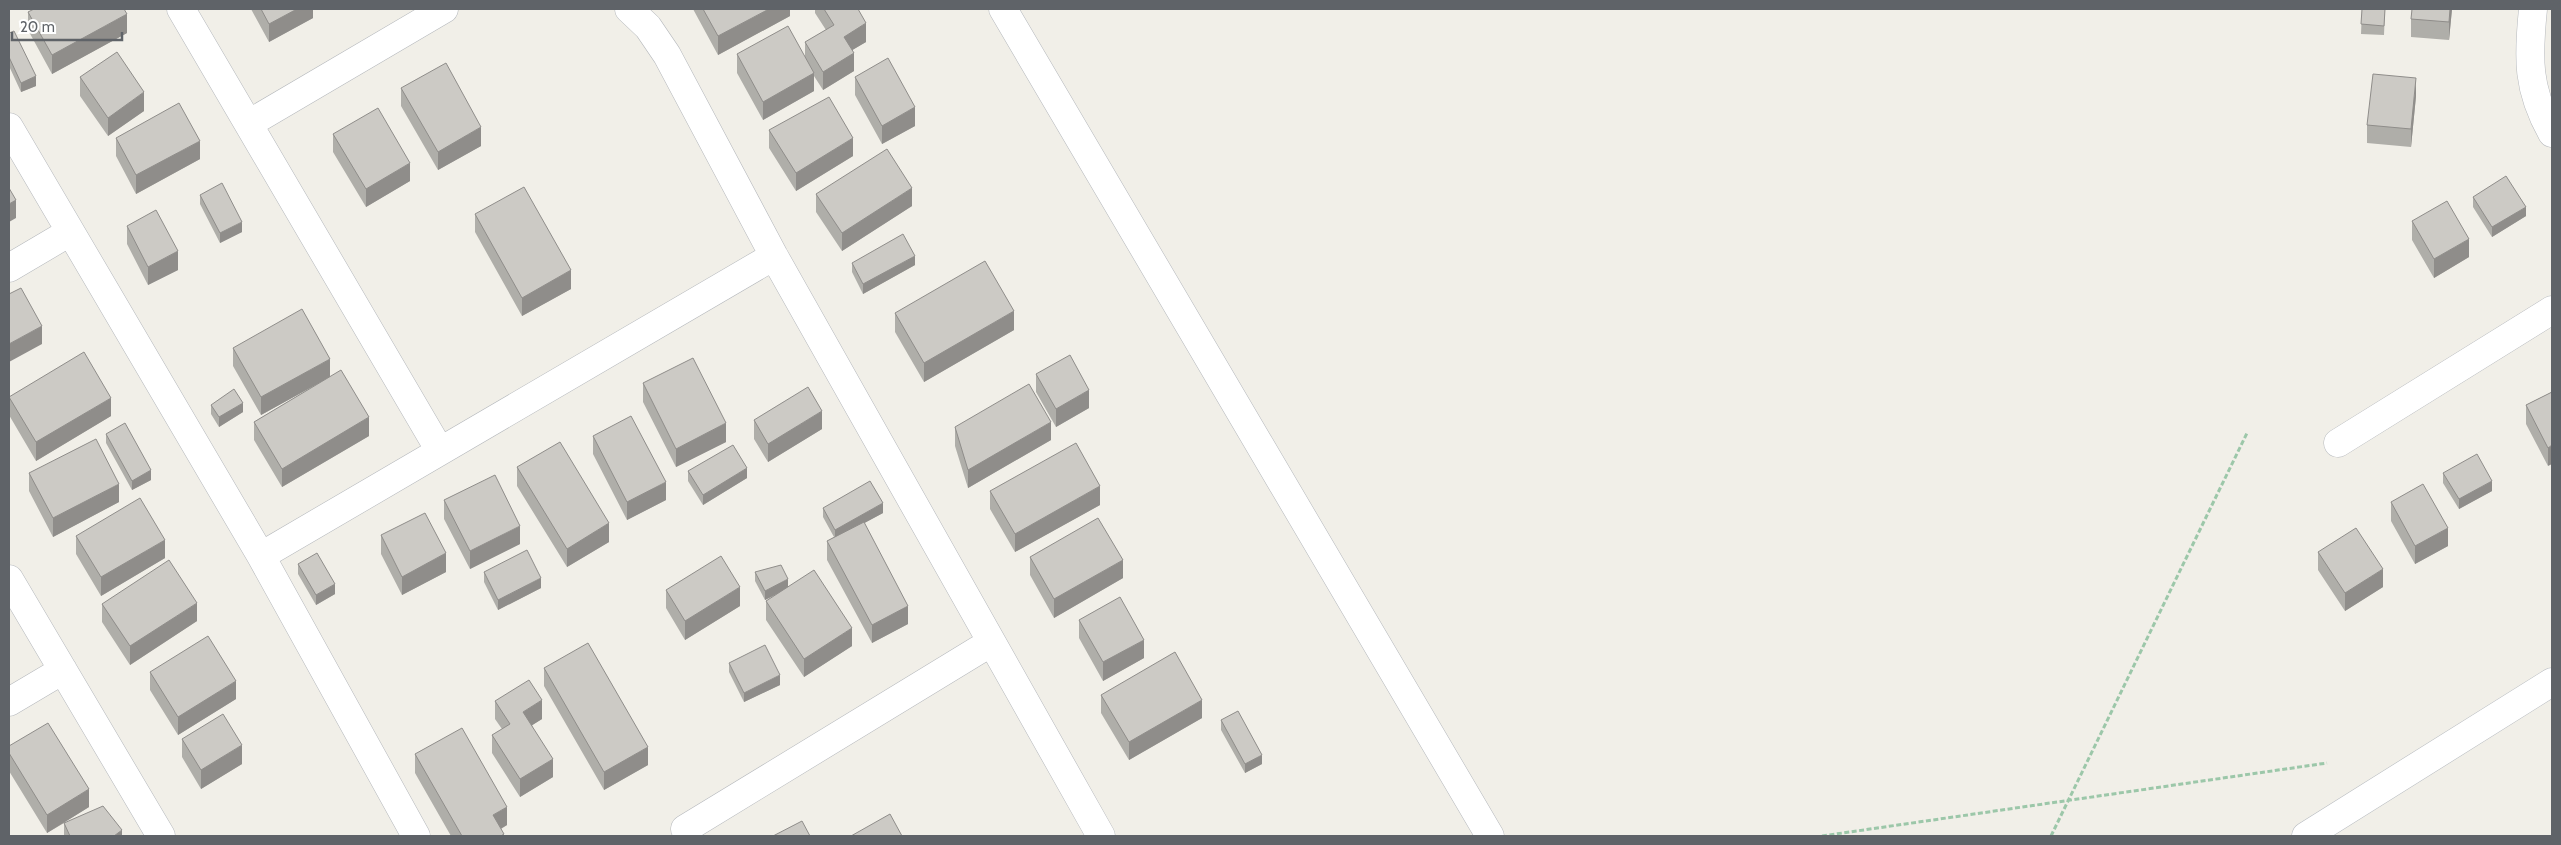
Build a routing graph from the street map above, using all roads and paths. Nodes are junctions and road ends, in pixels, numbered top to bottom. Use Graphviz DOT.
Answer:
graph roads {
  1 [pos="181,9"];
  2 [pos="444,9"];
  3 [pos="630,9"];
  4 [pos="1004,9"];
  5 [pos="2533,9"];
  6 [pos="250,123"];
  7 [pos="9,127"];
  8 [pos="2552,133"];
  9 [pos="70,232"];
  10 [pos="774,256"];
  11 [pos="9,268"];
  12 [pos="2552,310"];
  13 [pos="2247,433"];
  14 [pos="2338,443"];
  15 [pos="440,451"];
  16 [pos="261,556"];
  17 [pos="9,579"];
  18 [pos="990,644"];
  19 [pos="63,670"];
  20 [pos="2552,682"];
  21 [pos="9,702"];
  22 [pos="2327,763"];
  23 [pos="2068,800"];
  24 [pos="683,834"];
  25 [pos="412,835"];
  26 [pos="162,836"];
  27 [pos="1100,836"];
  28 [pos="1490,836"];
  29 [pos="1822,836"];
  30 [pos="2051,836"];
  31 [pos="2306,836"];
  1 -- 6 [label="street"];
  2 -- 6 [label="street"];
  3 -- 10 [label="street"];
  4 -- 28 [label="street"];
  5 -- 8 [label="street"];
  6 -- 15 [label="street"];
  7 -- 9 [label="street"];
  9 -- 11 [label="street"];
  9 -- 16 [label="street"];
  10 -- 15 [label="street"];
  10 -- 18 [label="street"];
  12 -- 14 [label="street"];
  13 -- 23 [label="path"];
  15 -- 16 [label="street"];
  16 -- 25 [label="street"];
  17 -- 19 [label="street"];
  18 -- 24 [label="street"];
  18 -- 27 [label="street"];
  19 -- 21 [label="street"];
  19 -- 26 [label="street"];
  20 -- 31 [label="street"];
  22 -- 23 [label="path"];
  23 -- 29 [label="path"];
  23 -- 30 [label="path"];
}
